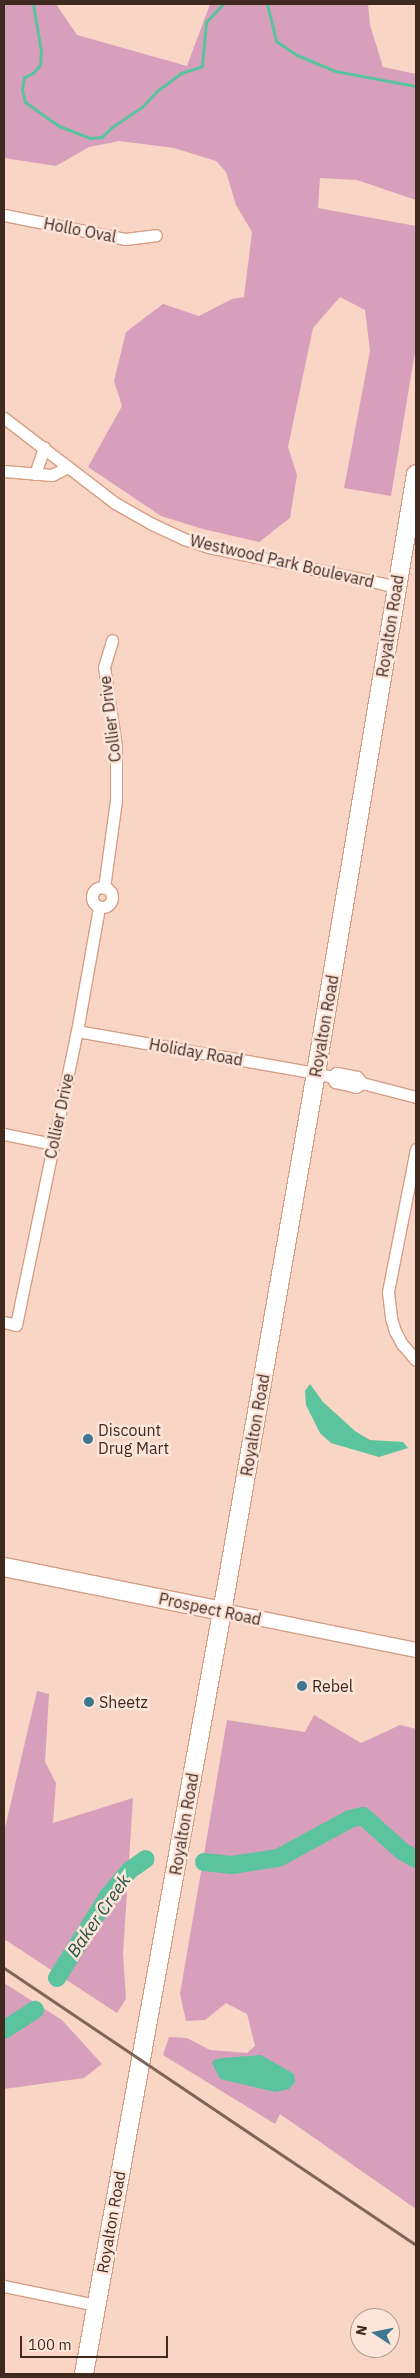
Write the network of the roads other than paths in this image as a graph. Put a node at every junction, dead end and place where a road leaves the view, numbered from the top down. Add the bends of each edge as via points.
1 (4, 215) edge
2 (156, 235) dead end
3 (4, 418) edge
4 (44, 448) junction
5 (68, 467) junction
6 (4, 471) edge
7 (35, 474) junction
8 (416, 474) edge
9 (397, 588) junction
10 (112, 640) dead end
11 (77, 1031) junction
12 (324, 1075) junction
13 (416, 1098) edge
14 (4, 1134) edge
15 (54, 1144) junction
16 (416, 1149) edge
17 (4, 1322) edge
18 (416, 1360) edge
19 (4, 1567) edge
20 (223, 1610) junction
21 (416, 1650) edge
22 (4, 2286) edge
23 (96, 2305) junction
24 (84, 2374) edge

1 - 2 street, Hollo Oval via 125,239
3 - 4 street, Westwood Park Boulevard
4 - 5 street, Westwood Park Boulevard
4 - 7 street
5 - 7 street via 52,475
5 - 9 street, Westwood Park Boulevard via 115,503 184,539
6 - 7 street
8 - 9 main road, Royalton Road
9 - 12 main road, Royalton Road
10 - 11 street, Collier Drive via 104,667 116,746 116,800 104,888 96,889 92,895 93,902 99,907
11 - 12 street, Holiday Road
11 - 15 street, Collier Drive
12 - 13 street, Holiday Road via 334,1082 356,1087 362,1083
12 - 20 main road, Royalton Road
14 - 15 street
15 - 17 street, Collier Drive via 16,1325
16 - 18 street via 388,1292 395,1332
19 - 20 main road, Prospect Road
20 - 21 street, Prospect Road
20 - 23 main road, Royalton Road
22 - 23 street
23 - 24 main road, Royalton Road

